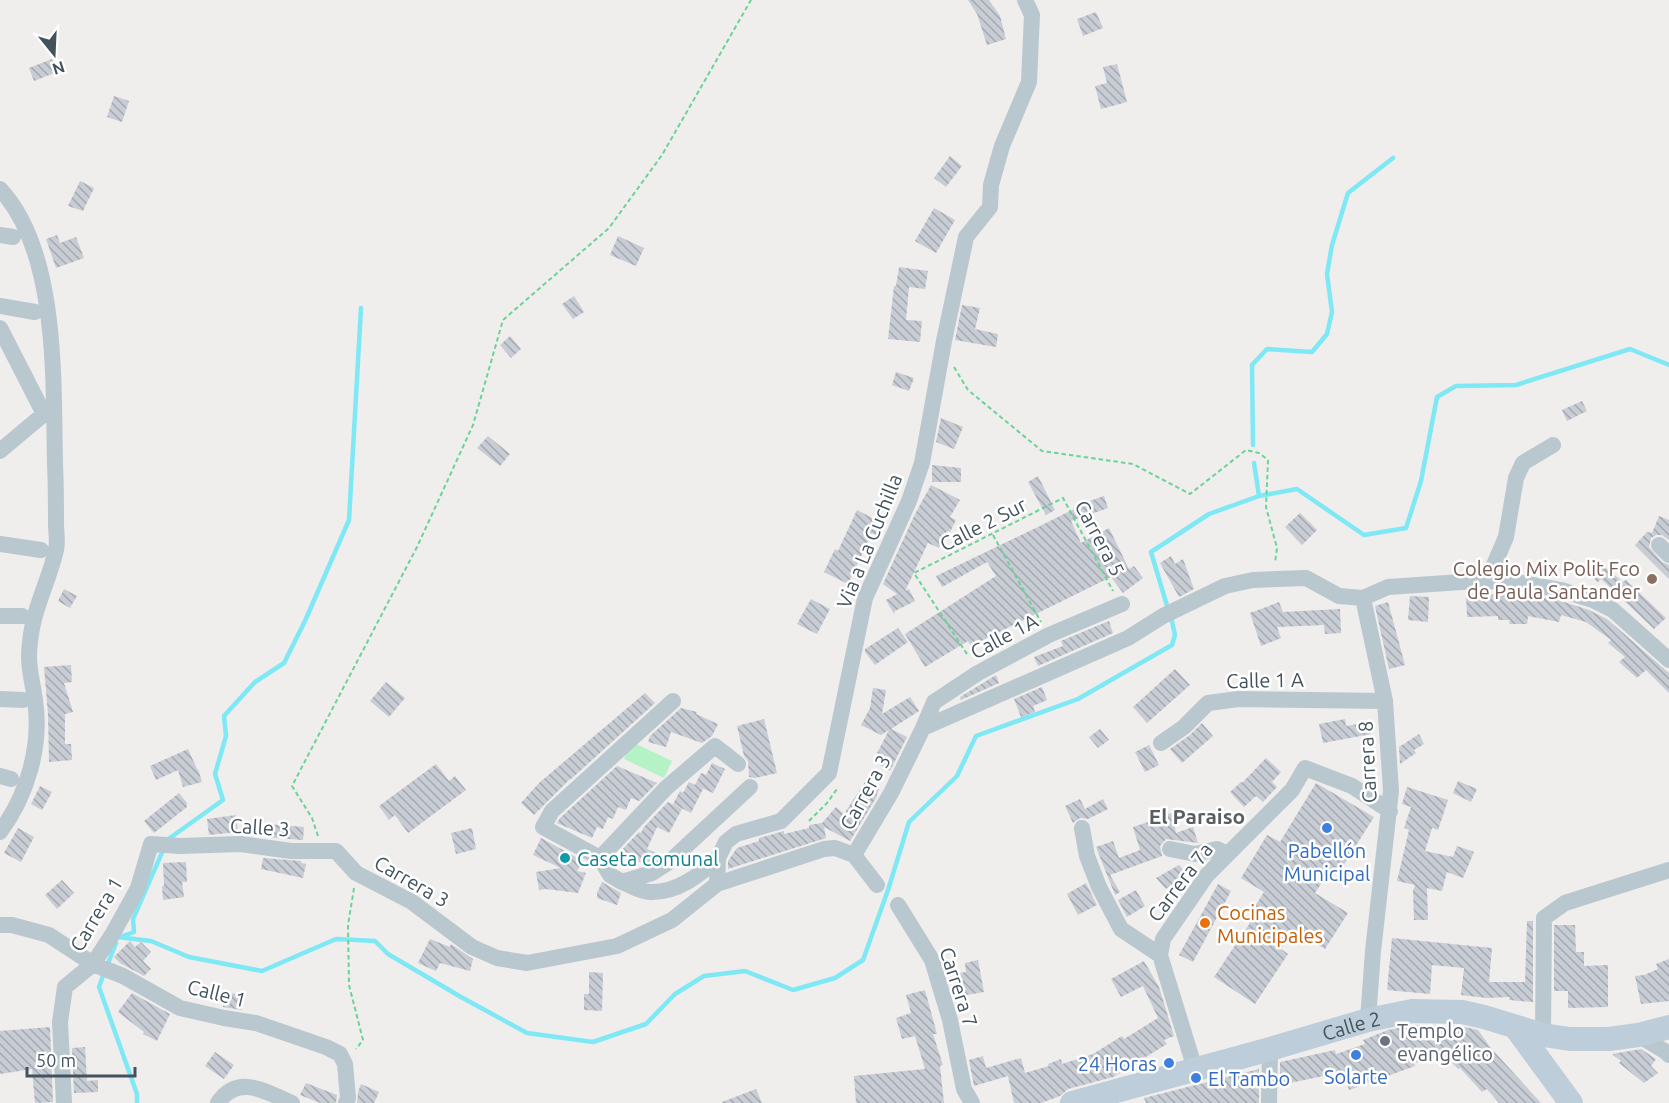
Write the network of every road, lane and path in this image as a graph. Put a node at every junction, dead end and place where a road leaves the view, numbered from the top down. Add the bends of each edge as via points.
1 (751, 0) edge
2 (1025, 0) edge
3 (0, 189) edge
4 (0, 306) edge
5 (35, 312) dead end
6 (0, 328) edge
7 (944, 341) junction
8 (1554, 445) dead end
9 (0, 451) edge
10 (1063, 498) joint
11 (993, 534) junction
12 (0, 544) edge
13 (41, 550) dead end
14 (1273, 578) junction
15 (1487, 581) junction
16 (1118, 597) joint
17 (1363, 598) junction
18 (0, 616) edge
19 (22, 616) dead end
20 (1042, 624) dead end
21 (967, 654) dead end
22 (1669, 660) edge
23 (0, 699) edge
24 (22, 700) dead end
25 (673, 701) dead end
26 (1385, 701) junction
27 (923, 728) junction
28 (1161, 743) dead end
29 (738, 764) dead end
30 (750, 787) dead end
31 (1390, 811) junction
32 (1082, 828) dead end
33 (0, 832) edge
34 (151, 844) joint
35 (1170, 849) dead end
36 (322, 851) junction
37 (1227, 854) junction
38 (854, 855) junction
39 (600, 858) junction
40 (718, 858) junction
41 (1669, 870) edge
42 (356, 873) junction
43 (622, 882) junction
44 (717, 884) junction
45 (877, 885) dead end
46 (898, 905) dead end
47 (0, 925) edge
48 (1160, 954) junction
49 (97, 965) junction
50 (1368, 1020) junction
51 (1669, 1027) edge
52 (1516, 1028) junction
53 (1543, 1035) junction
54 (1638, 1035) junction
55 (1270, 1049) junction
56 (1669, 1055) edge
57 (345, 1064) junction
58 (1195, 1070) junction
59 (968, 1096) edge
60 (1127, 1096) edge
61 (64, 1103) edge
62 (218, 1103) edge
63 (292, 1103) edge
64 (346, 1103) edge
65 (1072, 1103) edge
66 (1269, 1103) edge
67 (1571, 1103) edge

1 - 36 path via 662,155 609,228 503,320 474,425 417,547 292,786 312,818
2 - 7 street, Via a La Cuchilla via 1032,15 1029,82 1002,146 991,185 990,207 966,237
3 - 33 street via 28,234 45,296 52,356 56,549 30,635 28,661 36,702 30,773 14,813
4 - 5 street
6 - 9 street via 44,414
7 - 14 path via 946,353 968,390 1042,451 1133,464 1190,494 1246,450 1259,453 1268,460 1266,507 1277,548
7 - 40 street, Via a La Cuchilla via 922,463 865,598 829,773 781,821 736,834 726,842
8 - 15 street via 1523,464 1516,478 1506,537
10 - 11 path, Calle 2 Sur
10 - 16 path, Carrera 5
11 - 20 path
11 - 21 path, Calle 2 Sur via 914,573
12 - 13 street
14 - 17 street via 1306,578 1339,596
14 - 27 street via 1225,586 1128,638
15 - 17 street via 1388,587
15 - 22 street via 1543,586 1593,600 1613,610
16 - 27 street, Calle 1A via 978,673 934,702
17 - 26 street, Carrera 8
18 - 19 street
23 - 24 street
25 - 39 street via 552,811 543,826
26 - 28 street, Calle 1 A via 1238,699 1208,703
26 - 31 street, Carrera 8
27 - 38 street, Carrera 3
29 - 39 street via 715,746 666,788
30 - 43 street via 669,862 652,873
31 - 37 street, Carrera 7a via 1352,786 1305,768 1292,790
31 - 50 street, Carrera 8
32 - 48 street, Carrera 7a via 1087,856 1120,929
34 - 36 street, Calle 3 via 242,844
34 - 49 street, Carrera 1 via 138,888
35 - 37 street via 1195,854 1217,849
36 - 42 street, Calle 3 via 336,851
37 - 48 street, Carrera 7a via 1207,875 1163,939
38 - 44 street, Carrera 3 via 835,848 824,849
38 - 45 street
39 - 43 street via 610,875
40 - 43 street via 697,877 675,887 649,892
40 - 44 street
41 - 53 street via 1565,903 1544,918
42 - 44 street, Carrera 3 via 412,902 472,946 497,958 527,963 617,946 672,920
42 - 57 path via 348,925 349,984 363,1040
46 - 59 street, Carrera 7 via 932,960
47 - 49 street, Calle 1 via 49,935
48 - 58 street, Carrera 7a
49 - 57 street, Calle 1 via 180,1008 256,1023 326,1047 340,1054
49 - 61 street, Carrera 1 via 65,987 60,1022
50 - 52 street, Calle 2 via 1412,1011 1462,1012
50 - 55 street, Calle 2
51 - 54 street, Calle 2
52 - 53 street, Calle 2
52 - 67 street
53 - 54 street, Calle 2 via 1570,1039
54 - 56 street
55 - 58 street, Calle 2
55 - 66 street
57 - 64 street
58 - 60 street, Calle 2
60 - 65 street, Calle 2
62 - 63 street via 238,1087 254,1087

